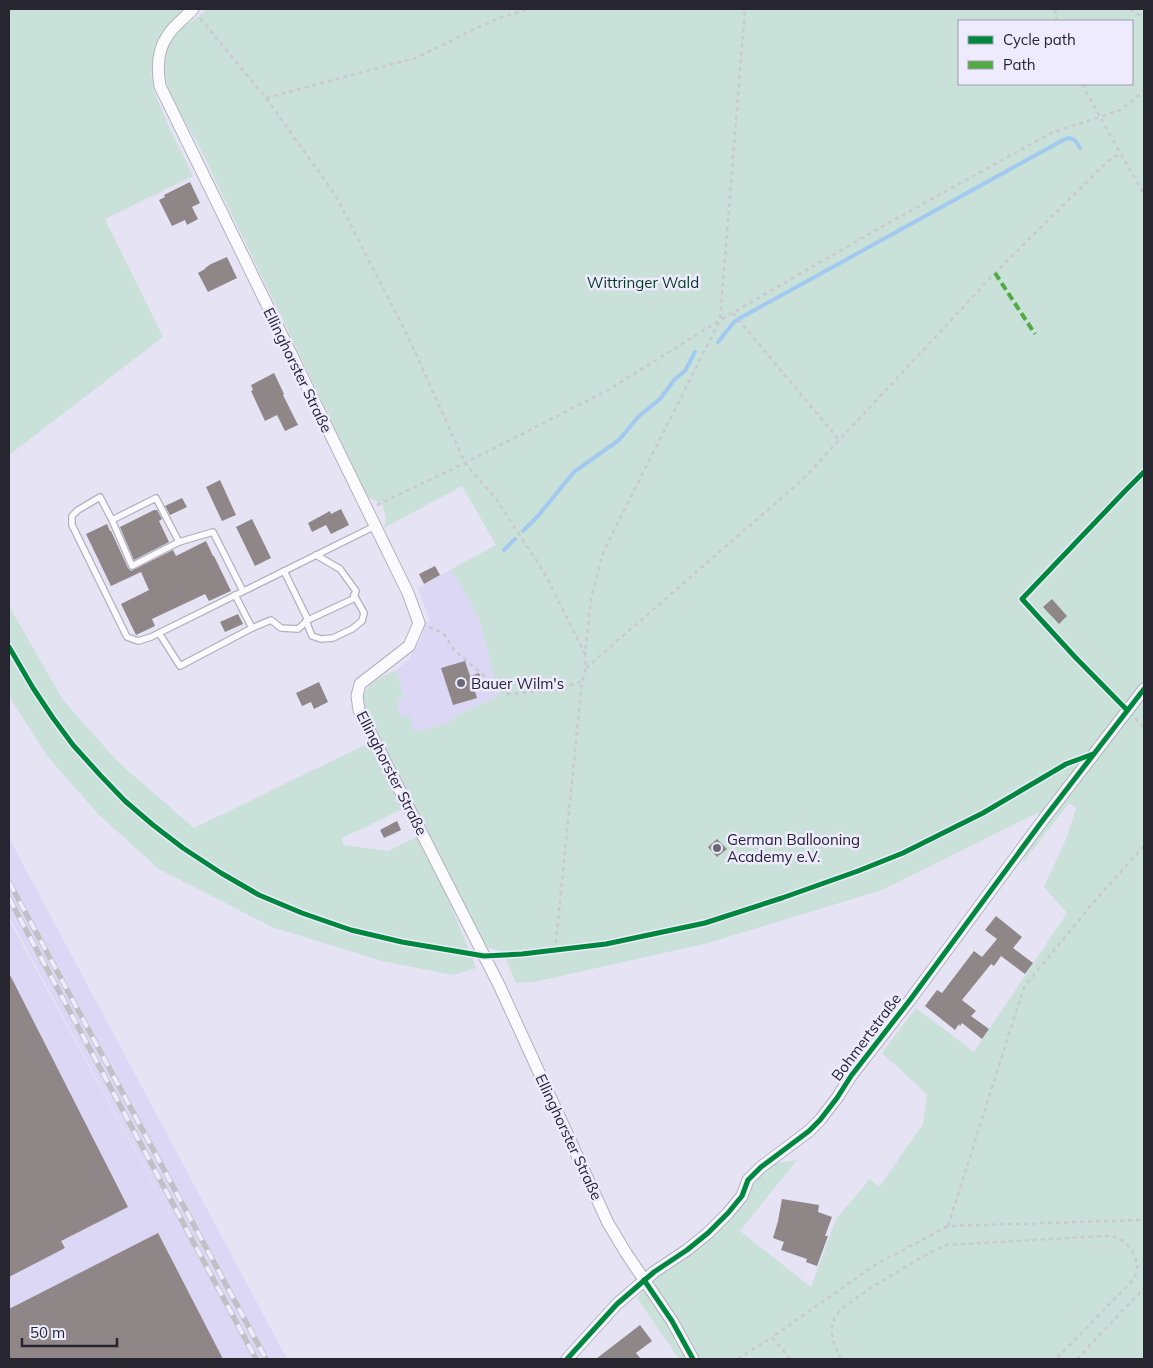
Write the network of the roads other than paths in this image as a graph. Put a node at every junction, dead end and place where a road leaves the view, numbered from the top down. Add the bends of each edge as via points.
1 (193, 9) edge
2 (112, 520) junction
3 (375, 526) junction
4 (179, 542) junction
5 (316, 555) junction
6 (284, 571) junction
7 (242, 591) junction
8 (235, 595) junction
9 (354, 595) junction
10 (307, 620) junction
11 (252, 628) junction
12 (159, 633) junction
13 (1144, 689) edge
14 (644, 1280) junction
15 (567, 1359) edge
16 (693, 1359) edge

1 - 3 street, Ellinghorster Straße via 167,36 161,49 158,62 160,86
2 - 4 lane via 156,498
2 - 4 lane via 132,566
2 - 12 lane via 100,497 72,516 72,525 127,637 138,641
3 - 5 lane
3 - 14 street, Ellinghorster Straße via 408,593 419,624 409,646 360,684 357,696 359,710 499,985 608,1223
4 - 7 lane via 213,532
5 - 6 lane
5 - 9 lane via 340,569 356,592
6 - 7 lane
6 - 10 lane
7 - 8 lane
8 - 11 lane
8 - 12 lane
9 - 10 lane via 353,599
9 - 10 lane via 364,613 362,621 352,628 333,638 321,639 312,636
10 - 11 lane via 298,629 282,628 271,620
11 - 12 lane via 180,666
13 - 14 street, Bohmertstraße via 820,1120 748,1180 742,1196 708,1233
14 - 15 street, Bohmertstraße via 617,1304
14 - 16 street, Ellinghorster Straße

